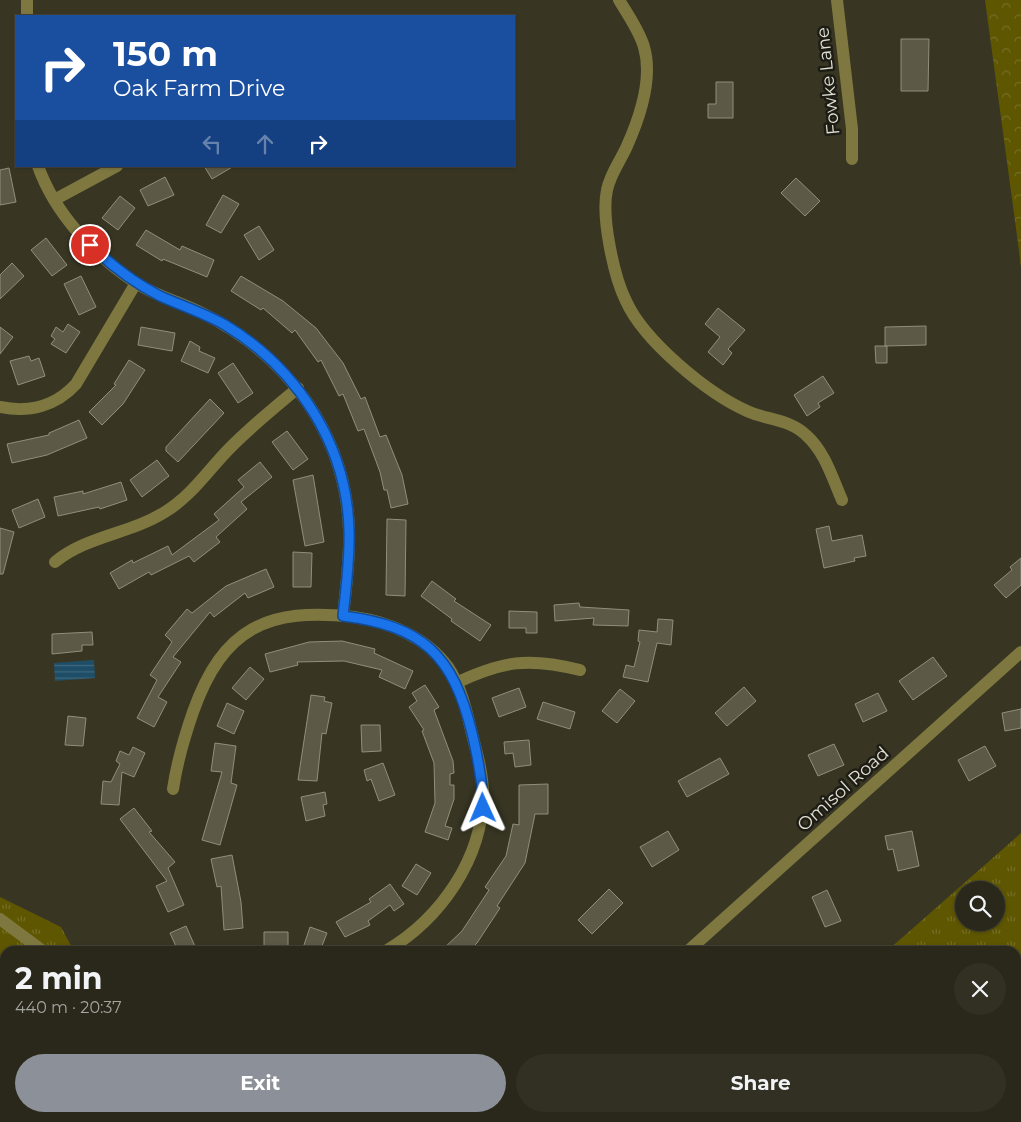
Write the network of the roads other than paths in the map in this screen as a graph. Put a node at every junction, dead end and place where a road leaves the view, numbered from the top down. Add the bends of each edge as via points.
1 (27, 0) edge
2 (619, 0) edge
3 (837, 0) edge
4 (27, 15) edge
5 (852, 159) dead end
6 (38, 167) edge
7 (115, 167) edge
8 (54, 200) junction
9 (136, 283) junction
10 (298, 388) junction
11 (0, 407) edge
12 (842, 500) dead end
13 (55, 562) dead end
14 (343, 616) junction
15 (1020, 655) edge
16 (580, 670) dead end
17 (456, 683) junction
18 (174, 789) dead end
19 (0, 919) edge
20 (36, 946) edge
21 (394, 946) edge
22 (694, 946) edge

1 - 4 street
2 - 12 street via 639,33 647,62 636,123 607,190 611,252 626,302 659,348 713,390 745,410 779,419 804,433 823,455
3 - 5 street, Fowke Lane via 852,129
6 - 8 street
7 - 8 street
8 - 9 street via 90,245
9 - 10 street via 225,325 269,356
9 - 11 street via 69,392 58,400 33,408
10 - 13 street via 249,429 198,485 176,504 145,523 76,547
10 - 14 street via 328,439 347,504 349,560
14 - 17 street via 388,624 406,632 434,652 448,667
14 - 18 street via 307,614 278,620 251,631 225,651 203,684 182,747
15 - 22 street, Omisol Road
16 - 17 street via 518,662 481,671
17 - 21 street via 481,771 483,808 480,826 461,873 436,912
19 - 20 street

